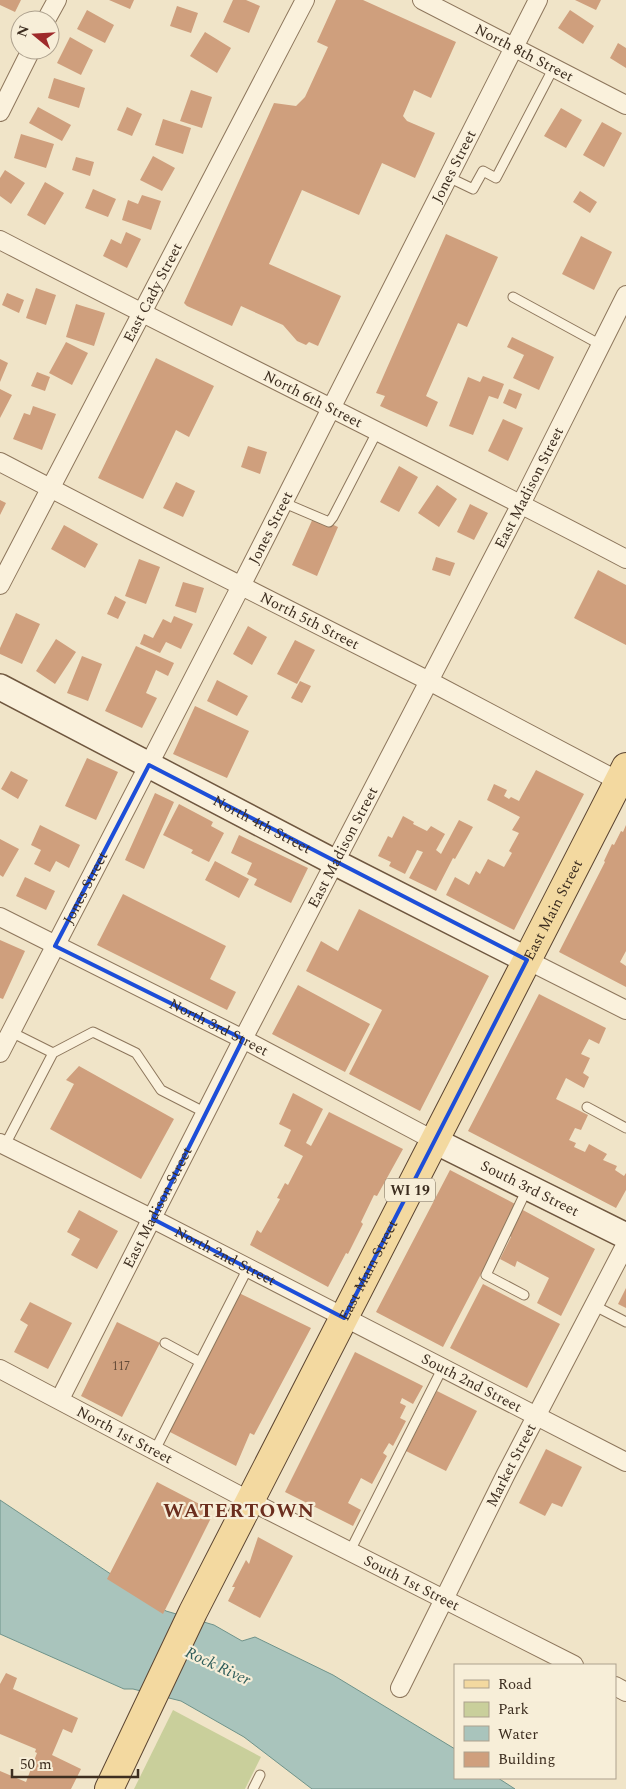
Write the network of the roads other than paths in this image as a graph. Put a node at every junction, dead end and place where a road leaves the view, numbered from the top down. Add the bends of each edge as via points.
1 (304, 0) edge
2 (422, 0) edge
3 (538, 0) edge
4 (514, 46) junction
5 (26, 60) edge
6 (554, 67) junction
7 (626, 105) edge
8 (0, 112) edge
9 (448, 177) junction
10 (0, 240) edge
11 (626, 295) edge
12 (513, 297) dead end
13 (142, 313) junction
14 (619, 326) edge
15 (601, 345) junction
16 (331, 408) junction
17 (378, 430) junction
18 (0, 462) edge
19 (50, 488) junction
20 (282, 502) junction
21 (521, 504) junction
22 (626, 560) edge
23 (0, 585) edge
24 (241, 586) junction
25 (429, 681) junction
26 (0, 687) edge
27 (149, 765) junction
28 (624, 778) edge
29 (336, 863) junction
30 (0, 917) edge
31 (55, 946) junction
32 (527, 960) junction
33 (626, 1010) edge
34 (11, 1032) junction
35 (243, 1039) junction
36 (0, 1053) edge
37 (53, 1053) junction
38 (587, 1107) dead end
39 (206, 1113) junction
40 (626, 1128) edge
41 (435, 1140) junction
42 (3, 1144) edge
43 (528, 1186) junction
44 (153, 1219) junction
45 (626, 1236) edge
46 (626, 1244) edge
47 (248, 1268) junction
48 (524, 1295) dead end
49 (593, 1305) junction
50 (344, 1318) junction
51 (626, 1322) edge
52 (165, 1343) dead end
53 (200, 1362) junction
54 (0, 1369) edge
55 (442, 1369) junction
56 (60, 1399) junction
57 (536, 1416) junction
58 (155, 1450) junction
59 (626, 1462) edge
60 (250, 1501) junction
61 (350, 1551) junction
62 (444, 1599) junction
63 (565, 1663) edge
64 (400, 1688) dead end
65 (260, 1775) dead end
66 (109, 1789) edge
67 (253, 1789) edge

1 - 13 street, East Cady Street
2 - 4 street, North 8th Street
3 - 4 street, Jones Street
4 - 6 street, North 8th Street
4 - 9 street, Jones Street
5 - 8 street
6 - 7 street, North 8th Street
6 - 9 lane via 496,178 483,171 473,189
9 - 16 street, Jones Street
10 - 13 street, North 6th Street
11 - 14 street, East Madison Street
12 - 15 lane
13 - 16 street, North 6th Street
13 - 19 street, East Cady Street
14 - 15 street, East Madison Street
15 - 21 street, East Madison Street
16 - 17 street, North 6th Street
16 - 20 street, Jones Street
17 - 20 lane via 329,522
17 - 21 street, North 6th Street
18 - 19 street, North 5th Street
19 - 23 street, East Cady Street
19 - 24 street, North 5th Street
20 - 24 street, Jones Street
21 - 22 street, North 6th Street
21 - 25 street, East Madison Street
24 - 25 street, North 5th Street
24 - 27 street, Jones Street
25 - 28 street, North 5th Street
25 - 29 street, East Madison Street
26 - 27 street, North 4th Street
27 - 29 street, North 4th Street
27 - 31 street, Jones Street
28 - 32 main road, East Main Street / WI 19
29 - 32 street, North 4th Street
29 - 35 street, East Madison Street
30 - 31 street, North 3rd Street
31 - 34 street, Jones Street
31 - 35 street, North 3rd Street
32 - 33 street
32 - 41 main road, East Main Street / WI 19
34 - 36 street, Jones Street
34 - 37 lane
35 - 39 street, East Madison Street
35 - 41 street, North 3rd Street
37 - 39 lane via 93,1032 136,1054 161,1090
37 - 42 lane
38 - 40 lane
39 - 44 street, East Madison Street
41 - 43 street, South 3rd Street
41 - 50 main road, East Main Street / WI 19
42 - 44 street, North 2nd Street
43 - 45 street, South 3rd Street
43 - 48 lane via 486,1275
44 - 47 street, North 2nd Street
44 - 56 street, East Madison Street
46 - 49 street, Market Street
47 - 50 street, North 2nd Street
47 - 53 lane
49 - 51 lane
49 - 57 street, Market Street
50 - 55 street, South 2nd Street
50 - 60 main road, East Main Street / WI 19
52 - 53 lane
53 - 58 lane
54 - 56 street, North 1st Street
55 - 57 street, South 2nd Street
55 - 61 lane
56 - 58 street, North 1st Street
57 - 59 street, South 2nd Street
57 - 62 street, Market Street
58 - 60 street, North 1st Street
60 - 61 street, South 1st Street
60 - 66 main road, East Main Street / WI 19
61 - 62 street, South 1st Street
62 - 63 street, South 1st Street
62 - 64 street, Market Street
65 - 67 lane

